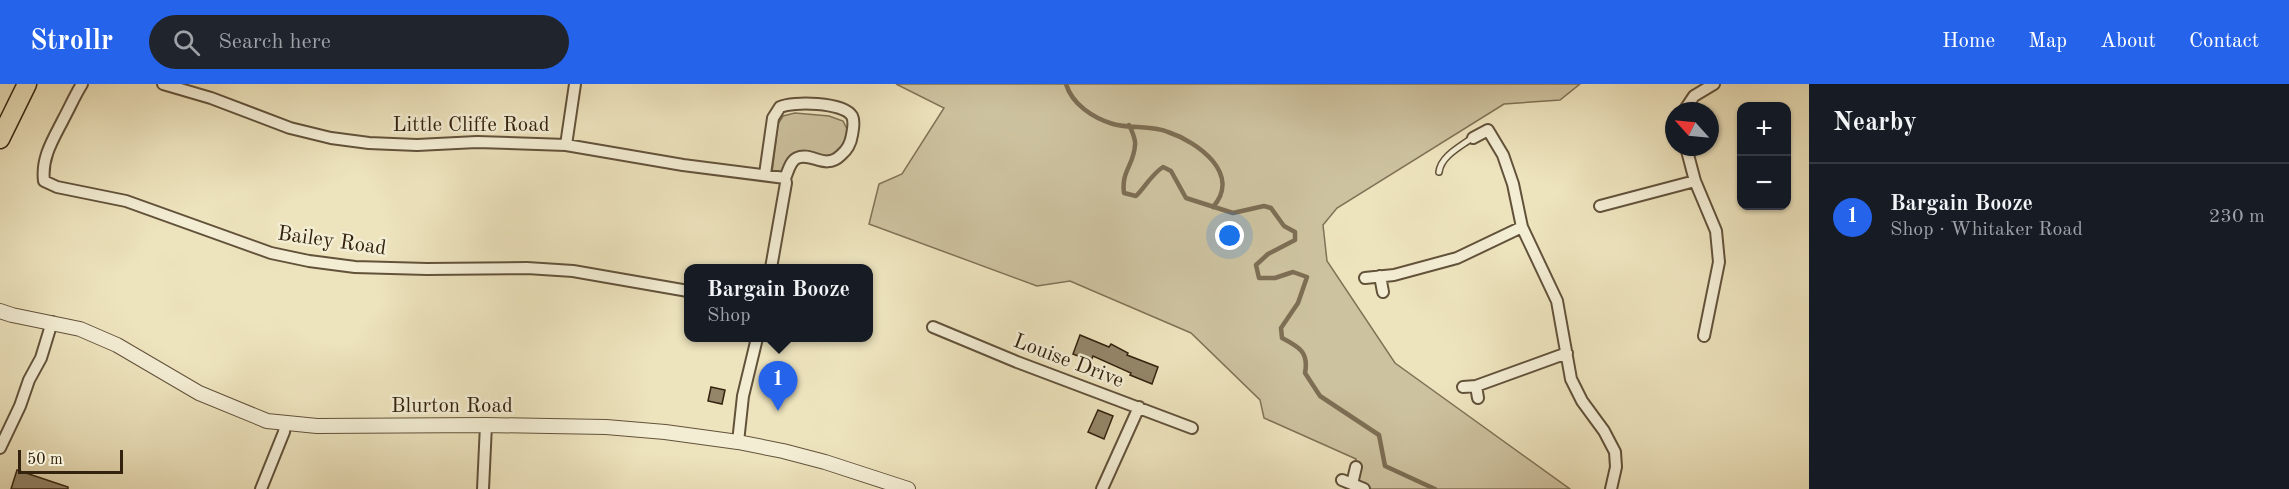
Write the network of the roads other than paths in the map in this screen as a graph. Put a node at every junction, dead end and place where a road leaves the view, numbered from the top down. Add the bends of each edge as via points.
1 (27, 84) edge
2 (82, 84) edge
3 (163, 84) edge
4 (575, 84) edge
5 (1714, 84) edge
6 (1690, 102) edge
7 (1473, 138) joint
8 (0, 139) edge
9 (566, 145) junction
10 (1688, 156) edge
11 (1438, 172) dead end
12 (765, 174) junction
13 (785, 178) junction
14 (1695, 181) junction
15 (1600, 206) dead end
16 (1522, 227) junction
17 (772, 264) edge
18 (1380, 276) junction
19 (1365, 278) dead end
20 (684, 290) edge
21 (1383, 292) dead end
22 (4, 315) edge
23 (52, 322) junction
24 (933, 327) dead end
25 (1704, 336) dead end
26 (756, 342) edge
27 (1567, 352) junction
28 (1476, 386) junction
29 (1463, 387) dead end
30 (1478, 398) dead end
31 (1139, 407) junction
32 (285, 423) junction
33 (486, 425) junction
34 (1192, 428) dead end
35 (738, 442) junction
36 (0, 448) edge
37 (1356, 467) dead end
38 (261, 489) edge
39 (483, 489) edge
40 (909, 489) edge
41 (1102, 489) edge
42 (1364, 489) edge
43 (1611, 489) edge

1 - 8 main road
2 - 20 street, Bailey Road via 46,156 44,181 57,187 145,207 272,253 355,267 573,271
3 - 9 street, Little Cliffe Road via 290,128 331,138 417,145
4 - 9 street
5 - 6 street
7 - 11 lane via 1445,159
7 - 16 street via 1488,130 1503,155
9 - 12 street, Little Cliffe Road
10 - 14 street
12 - 13 street, Little Cliffe Road
12 - 13 street via 773,118 780,107 796,103 830,106 852,116 851,139 841,155 827,162 796,158
13 - 17 street
14 - 15 street
14 - 25 street via 1716,231 1719,261
16 - 18 street via 1457,258
16 - 27 street via 1557,301
18 - 19 street
18 - 21 street
22 - 23 street, Blurton Road
23 - 32 street, Blurton Road via 117,345 199,393 248,415
23 - 36 street via 41,358
24 - 31 street, Louise Drive
26 - 35 street via 743,396
27 - 28 street
27 - 43 street via 1571,379 1615,452
28 - 29 street
28 - 30 street
31 - 34 street, Louise Drive
31 - 41 street
32 - 33 street, Blurton Road
32 - 38 street
33 - 35 street, Blurton Road via 606,427
33 - 39 street
35 - 40 street, Blurton Road via 825,462
37 - 42 street via 1347,482

